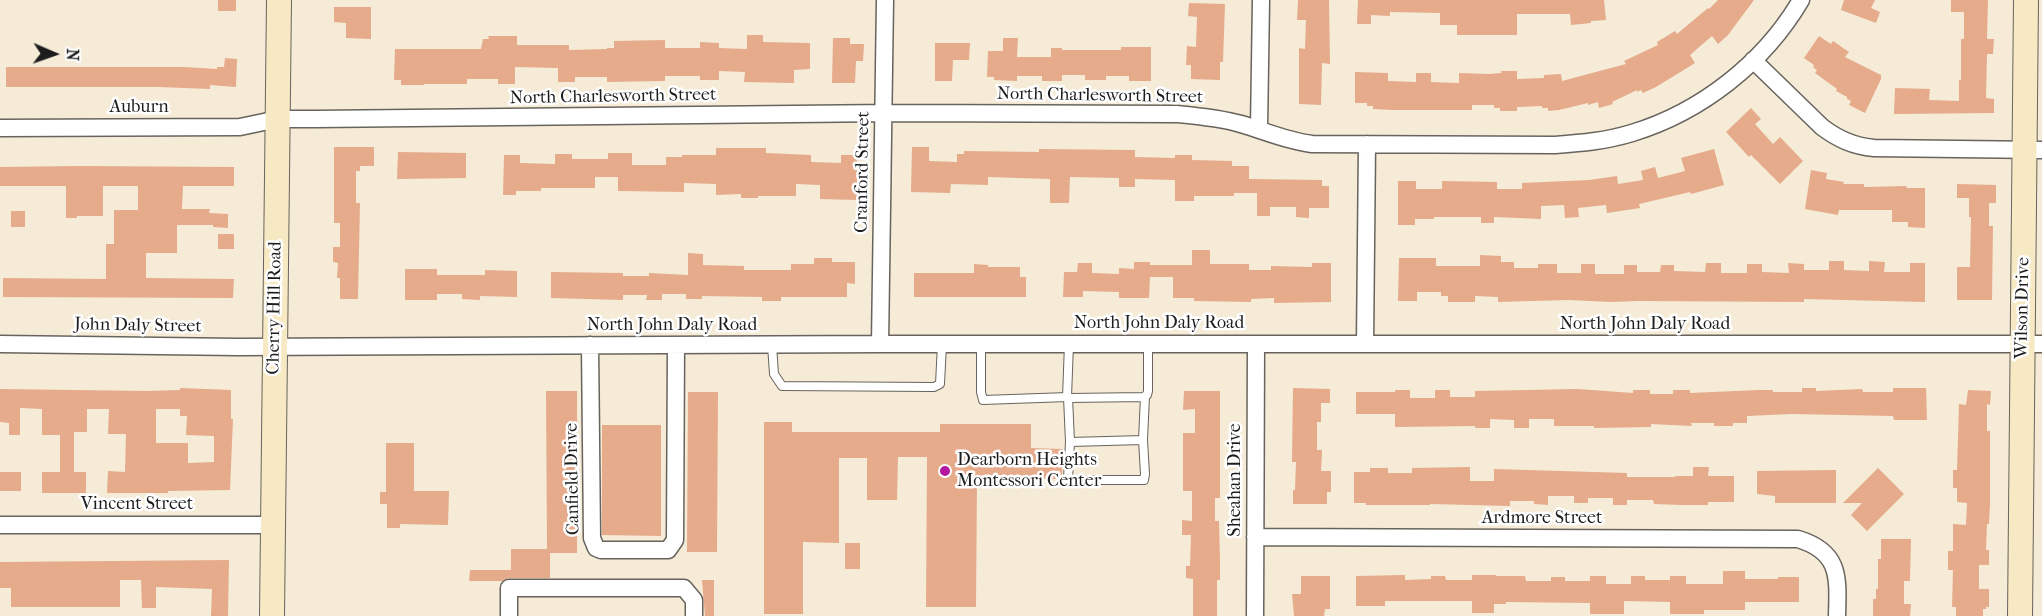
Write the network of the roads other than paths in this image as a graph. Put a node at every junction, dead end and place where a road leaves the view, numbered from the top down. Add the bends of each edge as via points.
1 (279, 0) edge
2 (885, 0) edge
3 (1261, 0) edge
4 (1801, 0) edge
5 (2026, 0) edge
6 (1753, 60) junction
7 (883, 113) junction
8 (278, 119) junction
9 (0, 128) edge
10 (1258, 129) junction
11 (1367, 144) junction
12 (2033, 149) edge
13 (0, 344) edge
14 (880, 344) junction
15 (942, 344) junction
16 (981, 344) junction
17 (1069, 344) junction
18 (1148, 344) junction
19 (1256, 344) junction
20 (1365, 344) junction
21 (2032, 344) edge
22 (590, 345) junction
23 (676, 345) junction
24 (772, 345) junction
25 (275, 346) junction
26 (1145, 396) junction
27 (1068, 397) junction
28 (1143, 440) junction
29 (1070, 442) junction
30 (0, 525) edge
31 (273, 525) junction
32 (1255, 537) junction
33 (272, 616) edge
34 (509, 616) edge
35 (694, 616) edge
36 (1255, 616) edge
37 (1837, 616) edge
38 (2020, 616) edge

1 - 8 main road, Cherry Hill Road
2 - 7 street, Cranford Street
3 - 10 street
4 - 6 street, North Charlesworth Street
5 - 12 main road, Wilson Drive
6 - 11 street, North Charlesworth Street via 1690,108 1652,126 1611,138 1555,145
6 - 12 street via 1822,127 1851,144 1874,148
7 - 8 street, North Charlesworth Street
7 - 10 street, North Charlesworth Street via 1177,114
7 - 14 street, Cranford Street
8 - 9 street, Auburn via 240,127
8 - 25 main road, Cherry Hill Road
10 - 11 street, North Charlesworth Street via 1294,142
11 - 20 street
12 - 21 main road, Wilson Drive
13 - 25 street, John Daly Street
14 - 15 street, North John Daly Road
14 - 24 street, North John Daly Road
15 - 16 street, North John Daly Road
15 - 24 lane via 940,384 934,387 782,386 774,374
16 - 17 street, North John Daly Road
16 - 27 lane via 983,400
17 - 18 street, North John Daly Road
17 - 27 lane
18 - 19 street, North John Daly Road
18 - 26 lane
19 - 20 street, North John Daly Road
19 - 32 street, Sheahan Drive
20 - 21 street, North John Daly Road
21 - 38 main road, Wilson Drive
22 - 23 street, North John Daly Road
22 - 23 street, Canfield Drive via 592,538 601,550 668,550 675,540
22 - 25 street, North John Daly Road
23 - 24 street, North John Daly Road
25 - 31 main road, Cherry Hill Road
26 - 27 lane
26 - 28 lane
27 - 29 lane
28 - 29 lane
28 - 29 lane via 1144,480 1068,479
30 - 31 street, Vincent Street
31 - 33 main road, Cherry Hill Road
32 - 36 street, Sheahan Drive
32 - 37 street, Ardmore Street via 1798,539 1825,553 1835,569
34 - 35 street via 509,588 684,588 694,600

